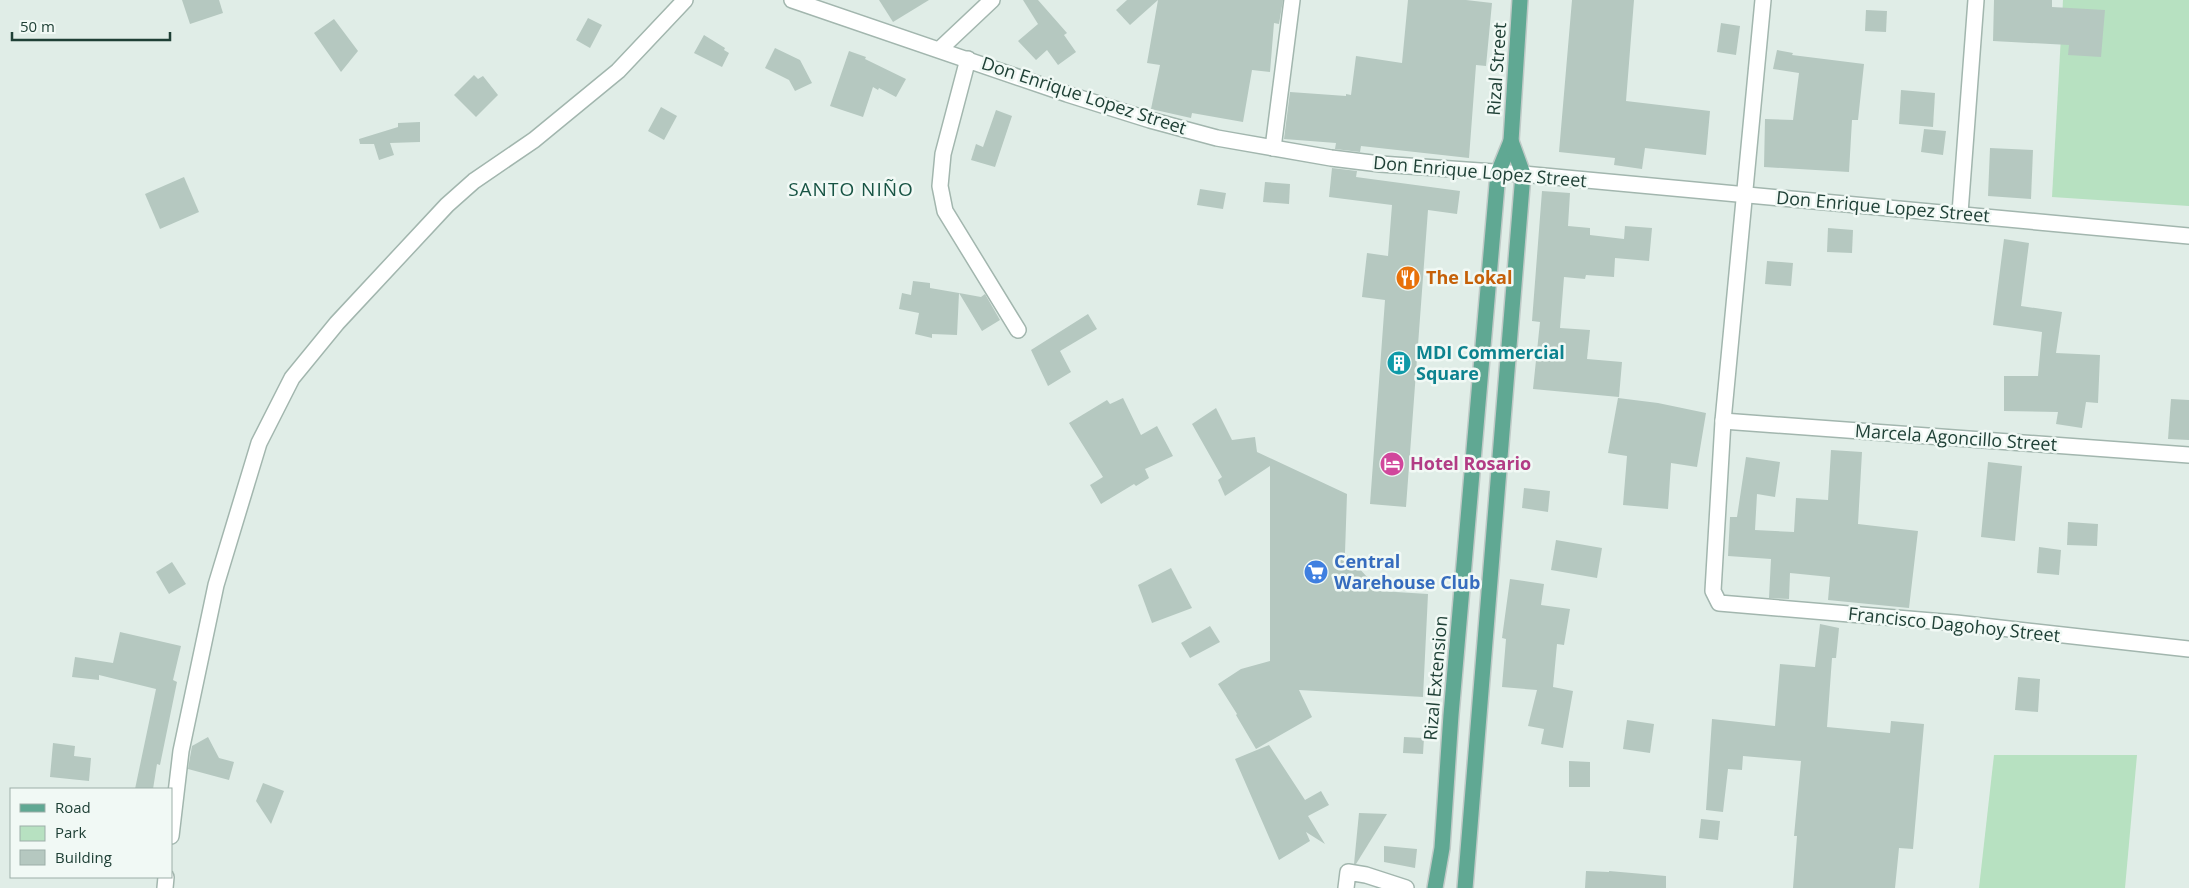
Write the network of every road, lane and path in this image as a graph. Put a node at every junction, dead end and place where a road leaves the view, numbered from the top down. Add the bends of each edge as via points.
1 (685, 0) edge
2 (792, 0) edge
3 (992, 0) edge
4 (1292, 0) edge
5 (1520, 0) edge
6 (1763, 0) edge
7 (1976, 0) edge
8 (940, 49) junction
9 (968, 59) junction
10 (1511, 141) junction
11 (1274, 148) junction
12 (1498, 173) junction
13 (1523, 174) junction
14 (1746, 195) junction
15 (1960, 213) junction
16 (2189, 236) edge
17 (1018, 330) dead end
18 (1722, 422) junction
19 (2189, 455) edge
20 (2189, 649) edge
21 (172, 828) edge
22 (1346, 888) edge
23 (1406, 888) edge
24 (1435, 888) edge
25 (1465, 888) edge

1 - 21 street via 618,71 447,205 337,323 292,378 259,442 216,585 181,751
2 - 8 street, Don Enrique Lopez Street
3 - 8 street
4 - 11 street
5 - 10 main road, Rizal Street
6 - 14 street
7 - 15 street
8 - 9 street, Don Enrique Lopez Street
9 - 11 street, Don Enrique Lopez Street via 1150,120 1217,138
9 - 17 street via 943,154 940,186 945,210
10 - 12 main road, Rizal Street
10 - 13 main road, Rizal Street
11 - 12 street, Don Enrique Lopez Street via 1380,164
12 - 13 street, Don Enrique Lopez Street
12 - 24 main road, Rizal Extension via 1442,848
13 - 14 street, Don Enrique Lopez Street
13 - 25 main road
14 - 15 street, Don Enrique Lopez Street
14 - 18 street
15 - 16 street, Don Enrique Lopez Street
18 - 19 street, Marcela Agoncillo Street
18 - 20 street, Francisco Dagohoy Street via 1713,591 1719,603
22 - 23 street via 1348,872

